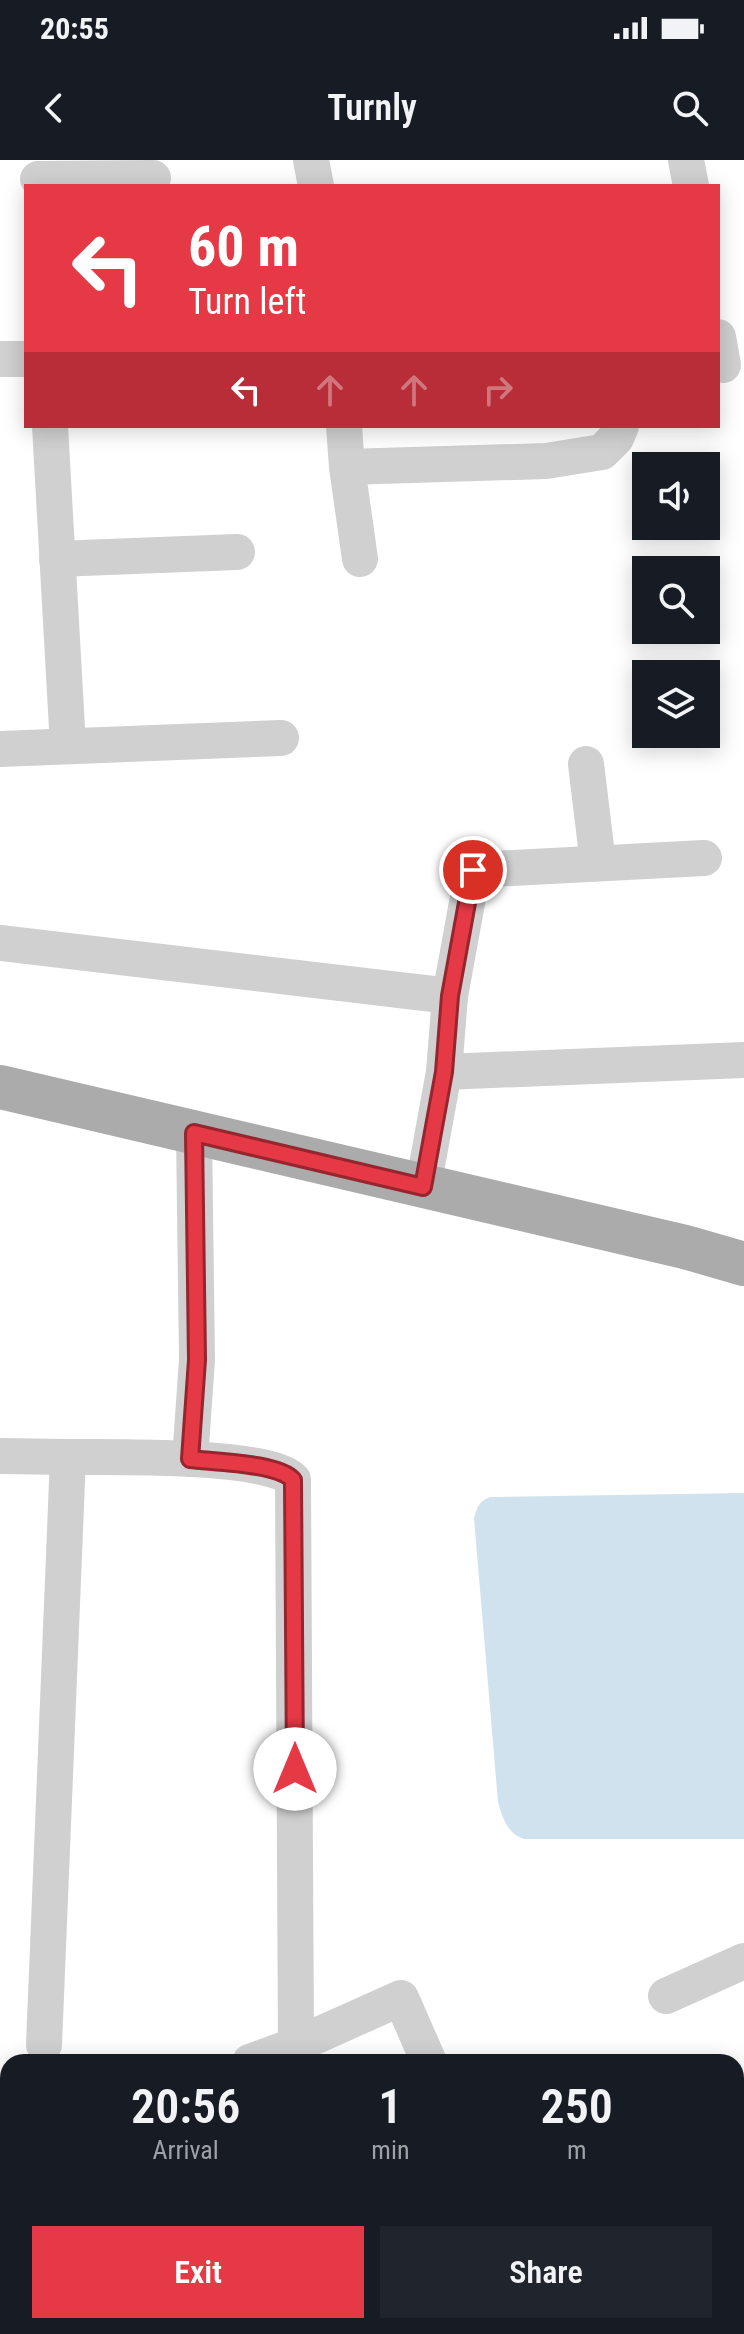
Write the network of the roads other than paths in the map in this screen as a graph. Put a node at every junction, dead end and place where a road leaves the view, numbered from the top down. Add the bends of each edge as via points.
1 (311, 160) edge
2 (686, 160) edge
3 (38, 175) edge
4 (153, 178) dead end
5 (316, 184) edge
6 (691, 184) edge
7 (0, 359) edge
8 (24, 359) edge
9 (50, 428) edge
10 (344, 428) edge
11 (620, 428) edge
12 (347, 467) junction
13 (237, 552) dead end
14 (57, 559) junction
15 (360, 559) dead end
16 (281, 738) dead end
17 (68, 746) junction
18 (0, 749) edge
19 (586, 764) dead end
20 (704, 858) dead end
21 (598, 863) junction
22 (0, 943) edge
23 (450, 996) junction
24 (744, 1060) edge
25 (444, 1072) junction
26 (0, 1087) edge
27 (194, 1133) junction
28 (423, 1187) junction
29 (744, 1264) edge
30 (0, 1456) edge
31 (68, 1457) junction
32 (190, 1459) junction
33 (744, 1961) edge
34 (666, 1996) dead end
35 (44, 2045) dead end
36 (296, 2045) junction
37 (272, 2054) edge
38 (426, 2054) edge

1 - 5 street
2 - 6 street
3 - 4 street
7 - 8 street
9 - 14 street
10 - 12 street
11 - 12 street via 602,452 560,459
12 - 15 street
13 - 14 street
14 - 17 street
16 - 17 street
17 - 18 street
19 - 21 street
20 - 21 street
21 - 23 street via 473,870
22 - 23 street
23 - 25 street
24 - 25 street
25 - 28 street
26 - 27 main road
27 - 28 main road
27 - 32 street via 197,1360
28 - 29 main road
30 - 31 street
31 - 32 street
31 - 35 street
32 - 36 street via 259,1467 287,1473 293,1480
33 - 34 street
36 - 37 street
36 - 38 street via 401,1998

